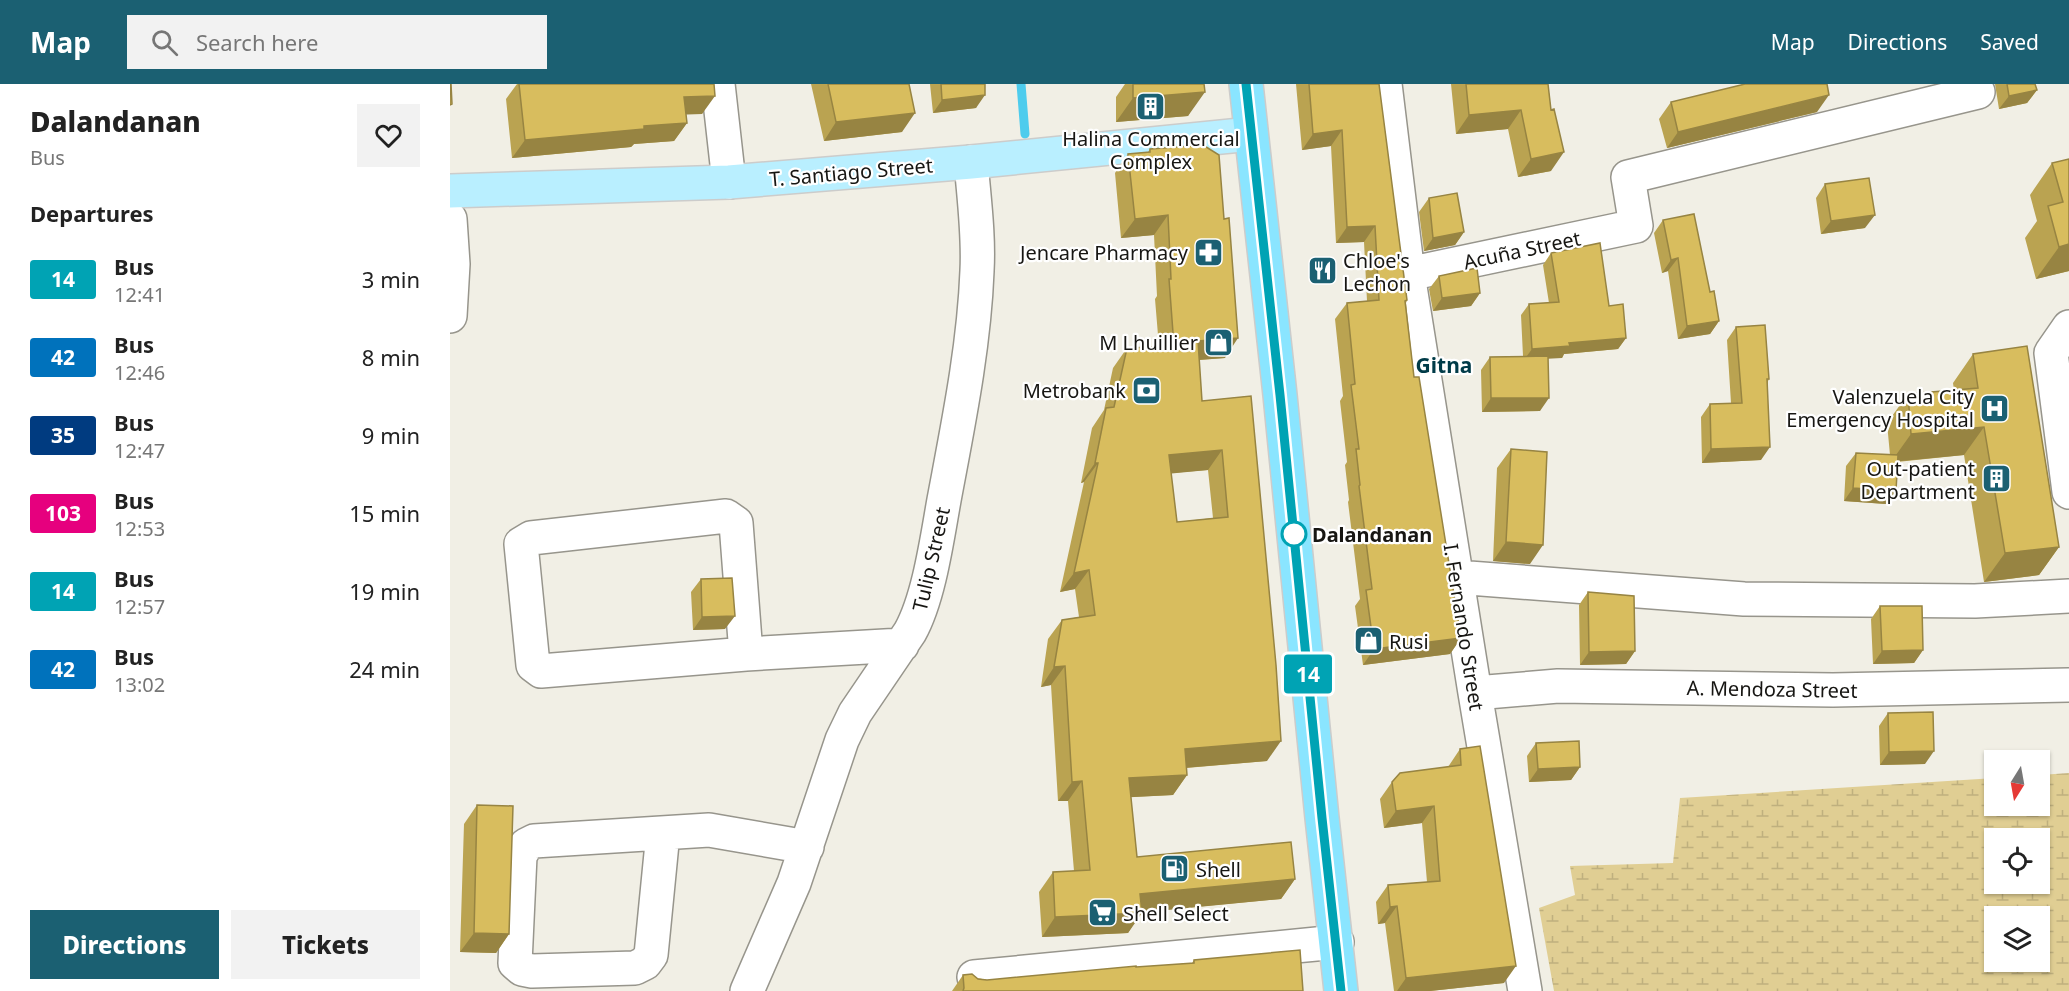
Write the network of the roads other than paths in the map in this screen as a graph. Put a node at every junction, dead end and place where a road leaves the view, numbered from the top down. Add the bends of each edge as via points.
1 (718, 84) edge
2 (1246, 84) edge
3 (1384, 84) edge
4 (1978, 92) dead end
5 (1251, 134) junction
6 (971, 162) junction
7 (729, 182) junction
8 (450, 191) edge
9 (450, 198) edge
10 (450, 219) edge
11 (1408, 274) junction
12 (450, 316) edge
13 (2069, 327) edge
14 (2069, 492) edge
15 (1456, 577) junction
16 (2069, 596) edge
17 (902, 645) junction
18 (746, 654) junction
19 (2069, 685) edge
20 (1475, 693) junction
21 (663, 833) junction
22 (807, 847) junction
23 (1337, 942) junction
24 (974, 976) edge
25 (747, 991) edge
26 (1341, 991) edge
27 (1525, 991) edge

1 - 7 street
2 - 5 highway
3 - 11 street, I. Fernando Street
4 - 11 street, Acuña Street via 1628,177 1636,226
5 - 6 main road, T. Santiago Street
5 - 23 highway
6 - 7 main road, T. Santiago Street
6 - 17 street, Tulip Street via 977,227 975,312 937,538 917,620
7 - 8 main road, T. Santiago Street
8 - 9 street
10 - 12 street
11 - 15 street, I. Fernando Street
13 - 14 street via 2051,353
15 - 16 street via 1744,599 1975,601
15 - 20 street, I. Fernando Street
17 - 18 street
17 - 22 street, Tulip Street via 855,713 829,774
18 - 18 street via 541,671 532,665 521,544 531,538 726,516 736,523
19 - 20 street, A. Mendoza Street via 1833,690 1558,686
20 - 27 street, I. Fernando Street
21 - 21 street via 534,841 526,845 520,856 515,963 532,971 635,968 645,963 651,955
21 - 22 street via 710,830
22 - 25 street, Tulip Street
23 - 24 street
23 - 26 highway

